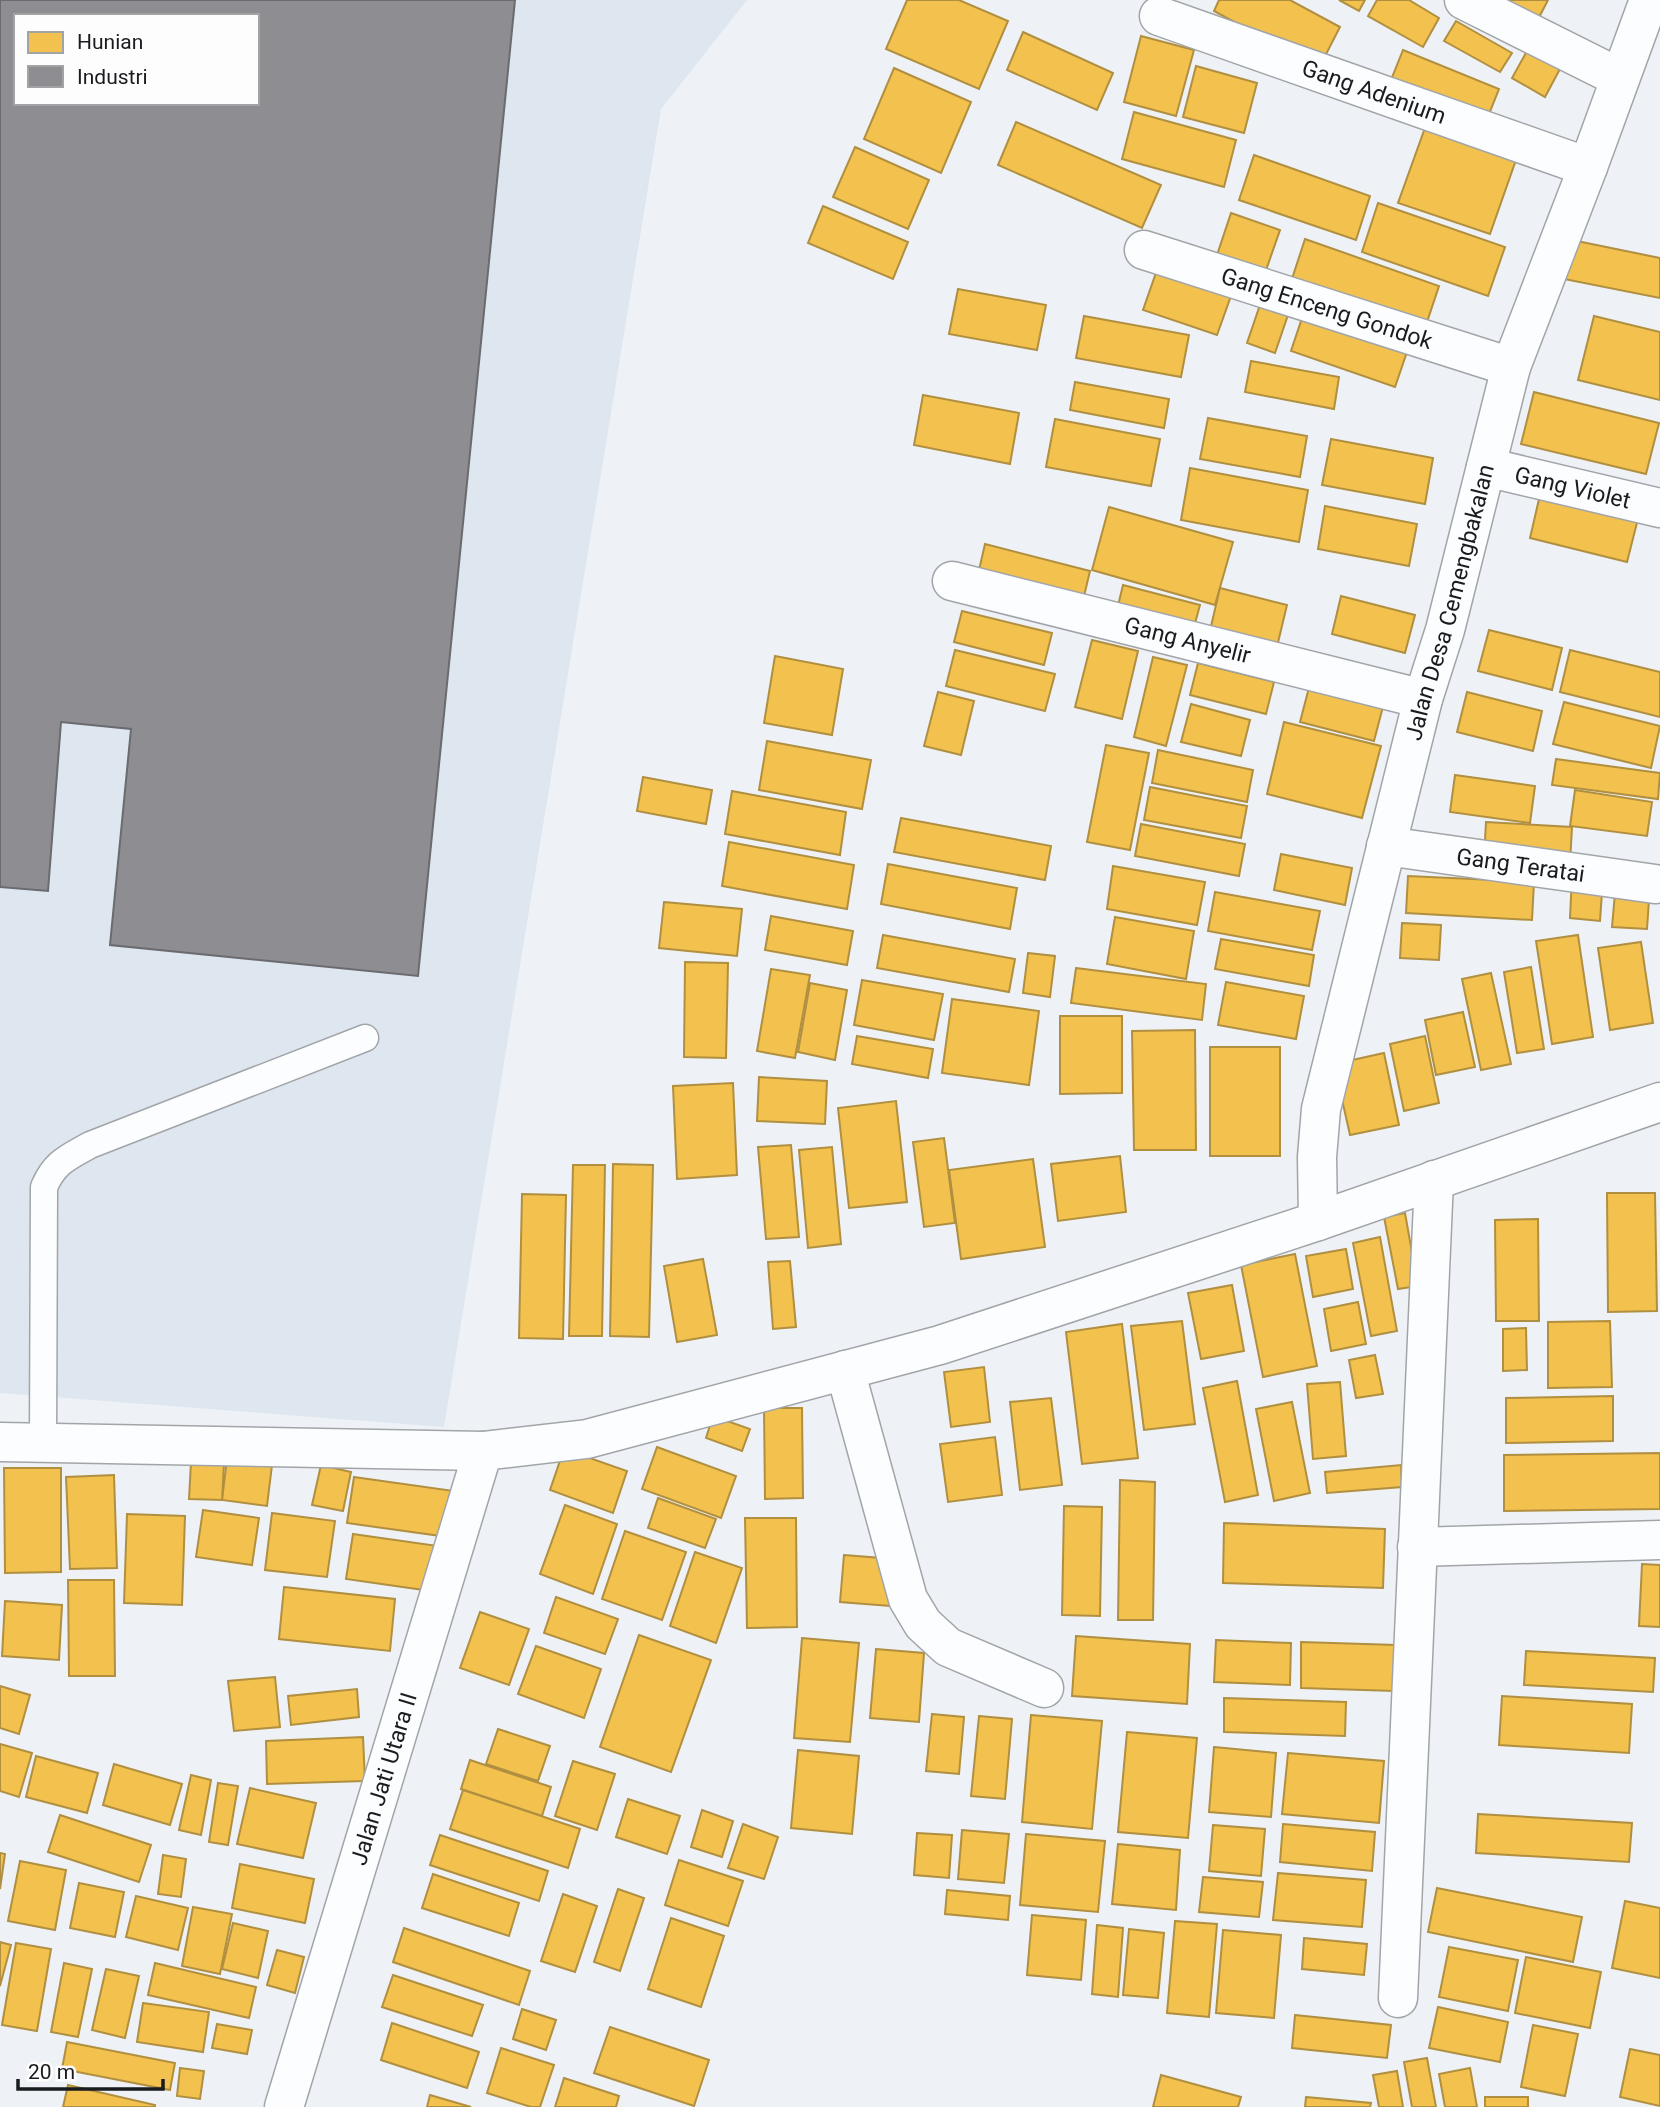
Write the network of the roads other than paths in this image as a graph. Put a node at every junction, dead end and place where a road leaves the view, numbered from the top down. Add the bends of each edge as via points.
1 (1464, 0) edge
2 (1649, 0) edge
3 (1159, 16) dead end
4 (1620, 78) junction
5 (1588, 167) junction
6 (1144, 250) dead end
7 (1511, 367) junction
8 (1486, 467) junction
9 (1660, 508) edge
10 (952, 582) dead end
11 (1423, 699) junction
12 (1386, 846) junction
13 (1655, 884) dead end
14 (365, 1038) dead end
15 (1660, 1102) edge
16 (1434, 1180) junction
17 (1318, 1221) junction
18 (845, 1370) junction
19 (0, 1442) edge
20 (43, 1443) junction
21 (483, 1451) junction
22 (1660, 1540) edge
23 (1417, 1547) junction
24 (1044, 1688) dead end
25 (1398, 1998) dead end
26 (284, 2107) edge

1 - 4 street
2 - 4 street, Jalan Desa Cemengbakalan
3 - 5 street, Gang Adenium
4 - 5 street, Jalan Desa Cemengbakalan
5 - 7 street, Jalan Desa Cemengbakalan
6 - 7 street, Gang Enceng Gondok
7 - 8 street, Jalan Desa Cemengbakalan
8 - 9 street, Gang Violet
8 - 11 street, Jalan Desa Cemengbakalan
10 - 11 street, Gang Anyelir
11 - 12 street, Jalan Desa Cemengbakalan
12 - 13 street, Gang Teratai
12 - 17 street, Jalan Desa Cemengbakalan via 1321,1109
14 - 20 lane via 90,1145 56,1165 44,1187
15 - 16 street
16 - 17 street
16 - 23 street
17 - 18 street via 940,1345
18 - 21 street via 587,1439
18 - 24 street via 908,1598 923,1623 948,1647
19 - 20 street
20 - 21 street
21 - 26 street, Jalan Jati Utara II
22 - 23 street
23 - 25 street

